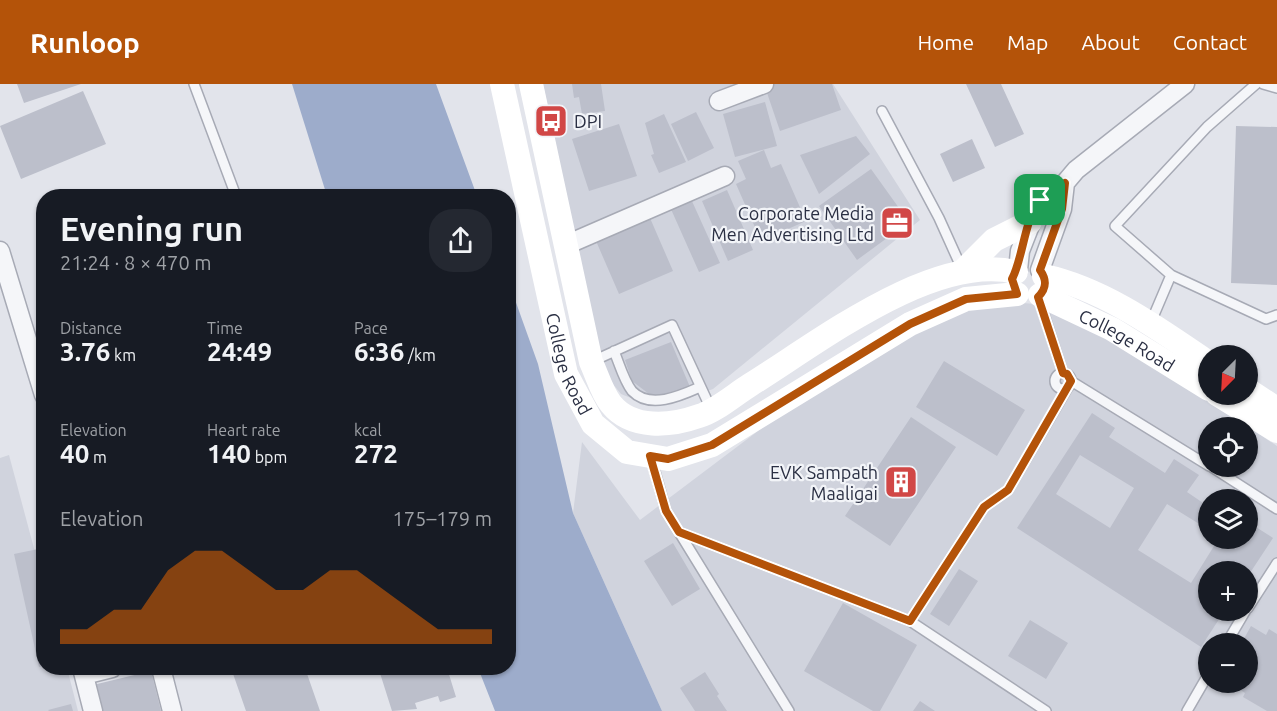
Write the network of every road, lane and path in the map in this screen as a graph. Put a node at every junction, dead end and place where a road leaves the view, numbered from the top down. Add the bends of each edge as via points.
1 (194, 84) edge
2 (502, 84) edge
3 (531, 84) edge
4 (764, 84) edge
5 (1185, 84) edge
6 (1256, 84) edge
7 (1263, 84) edge
8 (1277, 88) edge
9 (719, 101) dead end
10 (882, 111) dead end
11 (725, 176) dead end
12 (1065, 183) junction
13 (233, 189) edge
14 (1030, 222) junction
15 (566, 245) junction
16 (0, 251) edge
17 (963, 272) junction
18 (1171, 275) junction
19 (1030, 282) junction
20 (1277, 315) edge
21 (1151, 323) junction
22 (614, 351) junction
23 (1198, 355) edge
24 (591, 363) junction
25 (36, 369) edge
26 (1198, 382) edge
27 (1069, 384) junction
28 (700, 387) junction
29 (1258, 397) edge
30 (1235, 405) edge
31 (711, 409) junction
32 (1277, 410) edge
33 (1277, 431) edge
34 (650, 456) junction
35 (1198, 460) edge
36 (1226, 477) edge
37 (1277, 509) edge
38 (679, 532) junction
39 (1277, 563) edge
40 (1258, 592) edge
41 (910, 621) junction
42 (84, 675) edge
43 (163, 675) edge
44 (1198, 692) edge
45 (93, 711) edge
46 (172, 711) edge
47 (789, 711) edge
48 (1046, 711) edge
49 (1187, 711) edge

1 - 13 lane
2 - 34 main road, College Road via 566,374 593,424 627,452
3 - 15 main road, College Road
4 - 9 street
5 - 12 street via 1076,170
6 - 18 lane via 1207,127 1115,226
7 - 8 lane
10 - 17 lane
11 - 15 street
12 - 14 street via 1040,200
12 - 19 street via 1062,209
14 - 17 main road via 994,240
14 - 19 street via 1020,251
15 - 24 main road, College Road
16 - 25 street
17 - 19 main road, College Road via 999,268
17 - 31 main road, College Road via 890,299
18 - 20 lane via 1266,319
18 - 21 lane
19 - 21 main road, College Road via 1067,281
19 - 26 main road, College Road
19 - 27 lane
19 - 34 main road, College Road via 966,299 910,324 712,445 668,459
21 - 23 main road, College Road
22 - 24 lane
22 - 28 lane via 631,390 641,397 671,399
22 - 28 lane via 672,325
24 - 31 main road, College Road via 611,404 638,422 666,425 702,416
27 - 35 lane
27 - 41 lane via 1008,490 984,507
28 - 31 lane
29 - 32 main road
30 - 33 main road
34 - 38 lane via 666,511
36 - 37 lane
38 - 41 lane
38 - 47 lane
39 - 40 lane
41 - 48 lane
42 - 45 street
43 - 46 street
44 - 49 lane

